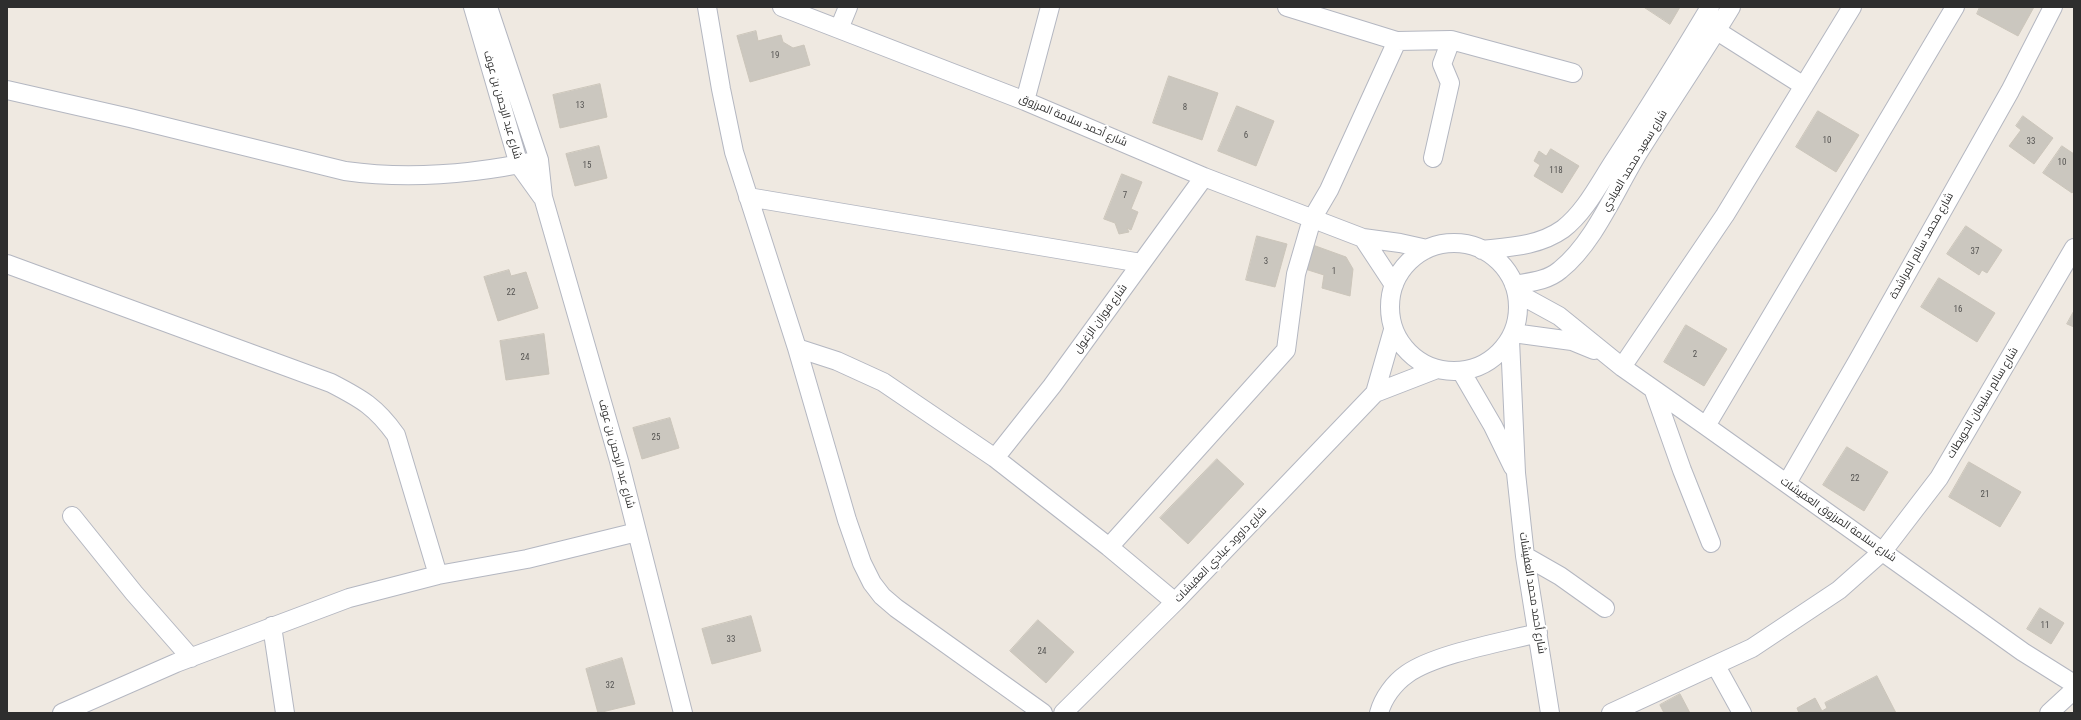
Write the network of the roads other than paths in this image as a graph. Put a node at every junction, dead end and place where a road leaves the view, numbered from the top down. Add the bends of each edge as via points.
1 (473, 7) edge
2 (488, 7) edge
3 (708, 7) edge
4 (782, 7) edge
5 (848, 7) edge
6 (1050, 7) edge
7 (1288, 7) edge
8 (1710, 7) edge
9 (1731, 7) edge
10 (1852, 7) edge
11 (1955, 7) edge
12 (2053, 7) edge
13 (838, 29) junction
14 (1717, 31) junction
15 (1451, 40) junction
16 (1397, 41) junction
17 (1573, 73) dead end
18 (1804, 86) junction
19 (7, 90) edge
20 (1024, 101) junction
21 (1433, 158) dead end
22 (539, 160) junction
23 (519, 165) junction
24 (1204, 177) junction
25 (543, 197) junction
26 (748, 197) junction
27 (1312, 219) junction
28 (1363, 238) junction
29 (2074, 248) edge
30 (1427, 249) junction
31 (1482, 250) junction
32 (1141, 262) junction
33 (7, 264) edge
34 (1394, 285) junction
35 (1516, 289) junction
36 (1393, 330) junction
37 (1511, 336) junction
38 (797, 348) junction
39 (1604, 353) junction
40 (1622, 367) junction
41 (1438, 369) junction
42 (1461, 371) junction
43 (1654, 391) junction
44 (1375, 393) junction
45 (1706, 426) junction
46 (995, 458) junction
47 (1516, 473) junction
48 (1787, 483) junction
49 (72, 516) dead end
50 (637, 532) junction
51 (1712, 544) dead end
52 (1109, 547) junction
53 (1883, 551) junction
54 (1525, 556) junction
55 (438, 574) junction
56 (1175, 602) junction
57 (1605, 608) dead end
58 (272, 626) junction
59 (1538, 633) junction
60 (191, 658) junction
61 (1716, 666) junction
62 (2074, 684) edge
63 (2074, 690) edge
64 (62, 713) edge
65 (285, 713) edge
66 (683, 713) edge
67 (1043, 713) edge
68 (1063, 713) edge
69 (1379, 713) edge
70 (1550, 713) edge
71 (1611, 713) edge
72 (1742, 713) edge
73 (2048, 713) edge

1 - 23 street, شارع عبد الرحمن بن عوف
2 - 22 street, شارع عبد الرحمن بن عوف
3 - 26 street via 734,152
4 - 13 street, شارع أحمد سلامة المرزوق
5 - 13 street
6 - 20 street
7 - 16 street
8 - 31 street, شارع سعيد محمد العبادي via 1580,211 1563,228 1536,242 1524,246
9 - 14 street, شارع سعيد محمد العبادي
10 - 18 street
11 - 45 street
12 - 48 street, شارع محمد سالم المراشدة via 2010,91
13 - 20 street, شارع أحمد سلامة المرزوق
14 - 18 street
14 - 35 street, شارع سعيد محمد العبادي via 1577,252 1561,270 1550,277
15 - 16 street
15 - 17 street
15 - 21 street via 1442,64 1450,83
16 - 27 street via 1329,190
18 - 40 street via 1725,215
19 - 23 street via 345,172 376,176 436,175
20 - 24 street, شارع أحمد سلامة المرزوق
22 - 23 street
22 - 25 street, شارع عبد الرحمن بن عوف
23 - 25 street, شارع عبد الرحمن بن عوف
24 - 27 street, شارع أحمد سلامة المرزوق
24 - 32 street, شارع فوزان الزغول
25 - 50 street, شارع عبد الرحمن بن عوف
26 - 32 street
26 - 38 street
27 - 28 street, شارع أحمد سلامة المرزوق
27 - 52 street via 1296,274 1286,350
28 - 30 street, شارع أحمد سلامة المرزوق
28 - 34 street
29 - 53 street, شارع سالم سليمان الحويطات via 1939,478
30 - 31 street via 1454,243
30 - 34 street via 1410,260
31 - 35 street via 1502,264
32 - 46 street, شارع فوزان الزغول via 1052,386
33 - 55 street via 331,383 366,401 384,418 396,435
34 - 36 street via 1390,312
35 - 37 street via 1518,306
35 - 39 street, شارع سلامة المرزوق العفيشات via 1559,316
36 - 41 street via 1414,358
36 - 44 street, شارع داوود عبادي العفيشات
37 - 39 street, شارع سلامة المرزوق العفيشات via 1572,341
37 - 42 street via 1494,358
37 - 47 street, شارع أحمد محمد العفيشات
38 - 46 street via 837,361 883,382
38 - 67 street via 847,520 872,583 896,608
39 - 40 street, شارع سلامة المرزوق العفيشات
40 - 43 street, شارع سلامة المرزوق العفيشات
41 - 42 street
41 - 44 street, شارع داوود عبادي العفيشات
42 - 47 street, شارع أحمد محمد العفيشات via 1493,426
43 - 45 street, شارع سلامة المرزوق العفيشات
43 - 51 street
44 - 56 street, شارع داوود عبادي العفيشات
45 - 48 street, شارع سلامة المرزوق العفيشات
46 - 52 street
47 - 54 street, شارع أحمد محمد العفيشات
48 - 53 street, شارع سلامة المرزوق العفيشات
49 - 60 street via 134,594
50 - 55 street via 527,559
50 - 66 street, شارع عبد الرحمن بن عوف
52 - 56 street
53 - 61 street, شارع سالم سليمان الحويطات via 1839,590 1793,622 1752,648
53 - 62 street, شارع سلامة المرزوق العفيشات via 2016,648
54 - 57 street via 1560,576
54 - 59 street, شارع أحمد محمد العفيشات
55 - 58 street via 349,598
56 - 68 street, شارع داوود عبادي العفيشات
58 - 60 street
58 - 65 street
59 - 69 street via 1439,658 1408,673 1392,688
59 - 70 street, شارع أحمد محمد العفيشات
60 - 64 street
61 - 71 street, شارع سالم سليمان الحويطات
61 - 72 street
63 - 73 street

